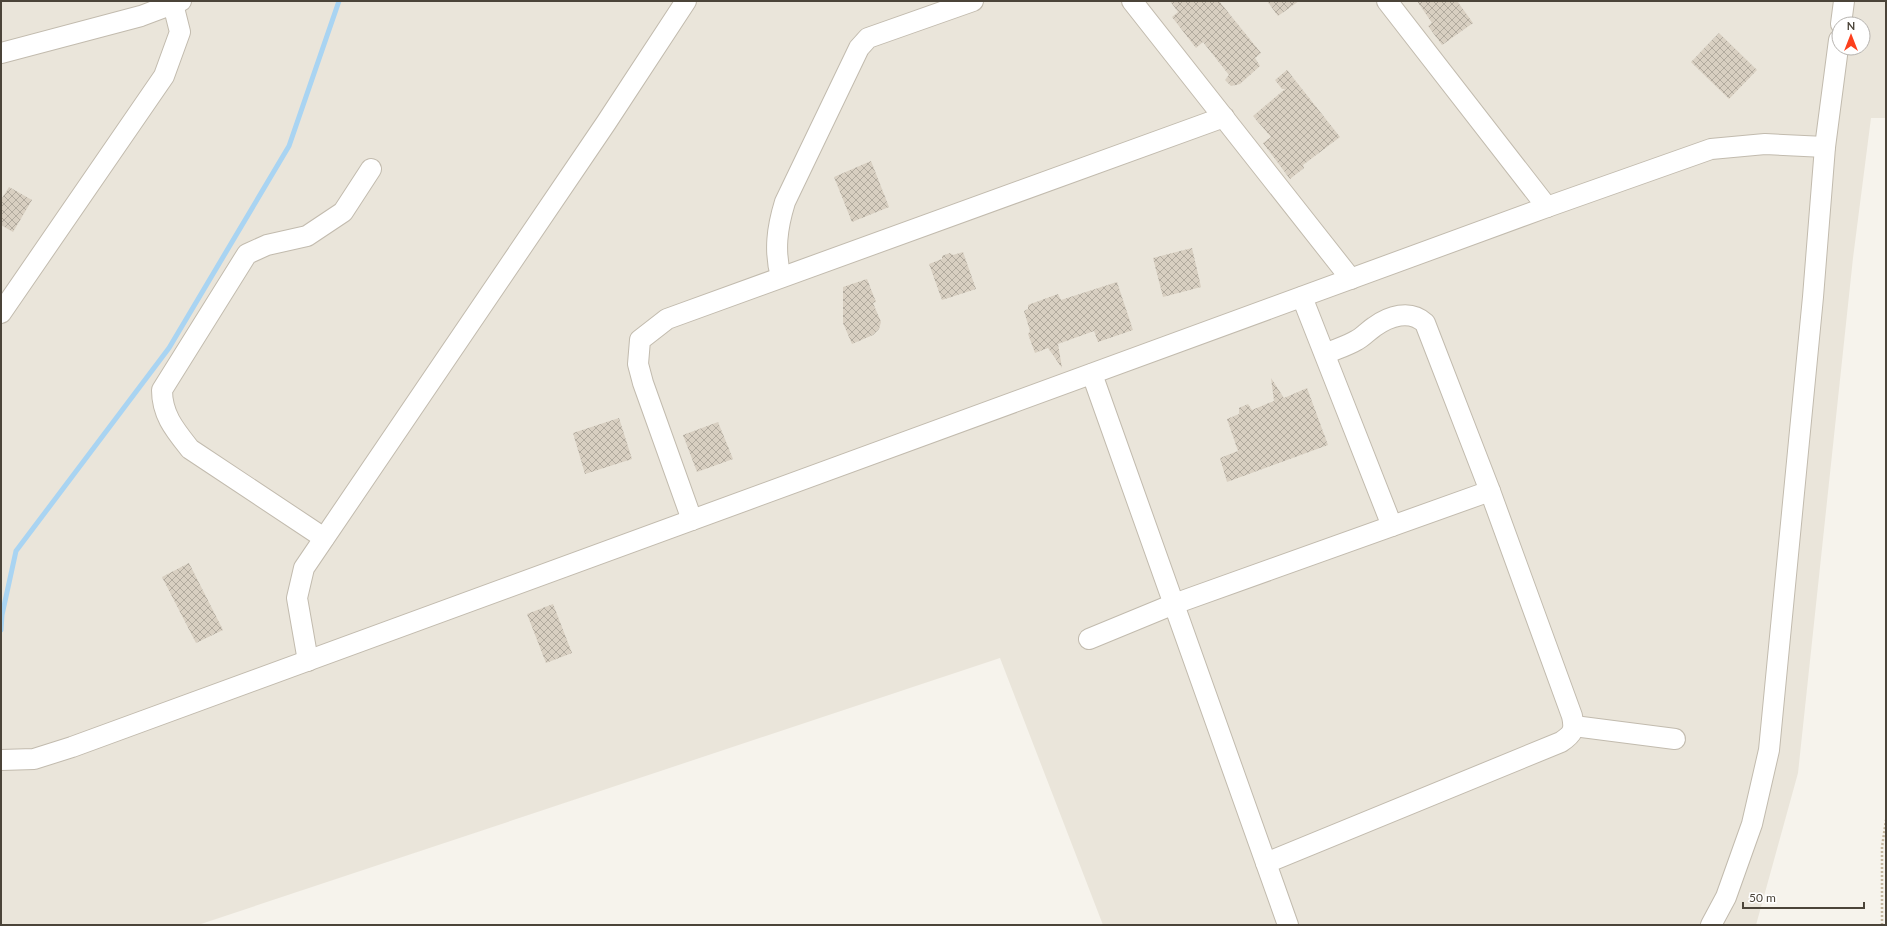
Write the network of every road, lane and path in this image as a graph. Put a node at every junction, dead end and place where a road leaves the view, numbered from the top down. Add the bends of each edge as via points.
1 (686, 1) edge
2 (973, 1) edge
3 (1132, 1) edge
4 (1387, 1) edge
5 (1844, 1) edge
6 (177, 2) edge
7 (1842, 16) edge
8 (1, 53) edge
9 (1837, 56) edge
10 (1224, 117) junction
11 (1825, 147) junction
12 (371, 168) dead end
13 (1547, 207) junction
14 (781, 277) junction
15 (1351, 279) junction
16 (1302, 297) junction
17 (1, 313) edge
18 (1325, 354) junction
19 (1092, 374) junction
20 (1490, 491) junction
21 (692, 520) junction
22 (1392, 526) junction
23 (324, 538) junction
24 (1174, 604) junction
25 (1089, 639) dead end
26 (308, 661) junction
27 (1574, 726) junction
28 (1675, 739) dead end
29 (1, 760) edge
30 (1886, 820) edge
31 (1266, 863) junction
32 (1288, 925) edge
33 (1712, 925) edge
34 (1882, 925) edge

1 - 23 street
2 - 14 street via 868,38 859,48 785,202 780,219 776,259
3 - 10 street
4 - 13 street
5 - 7 street
6 - 8 street via 141,16
6 - 17 street via 180,32 164,76
9 - 11 street
10 - 14 street
10 - 15 street
11 - 13 street via 1765,144 1711,149
11 - 33 street via 1769,750 1752,824 1726,897
12 - 23 street via 343,212 307,236 267,245 247,254 162,390 162,404 174,430 190,449
13 - 15 street
14 - 21 street via 667,319 640,340 638,364 643,383
15 - 16 street
16 - 18 street
16 - 19 street
18 - 20 street via 1355,341 1376,326 1396,317 1411,314 1419,317 1428,330
18 - 22 street
19 - 21 street
19 - 24 street
20 - 22 street
20 - 27 street
21 - 26 street
22 - 24 street
23 - 26 street via 304,568 298,598
24 - 25 street
24 - 31 street
26 - 29 street via 72,747 34,759
27 - 28 street
27 - 31 street via 1569,736 1561,742
30 - 34 path via 1882,847
31 - 32 street

